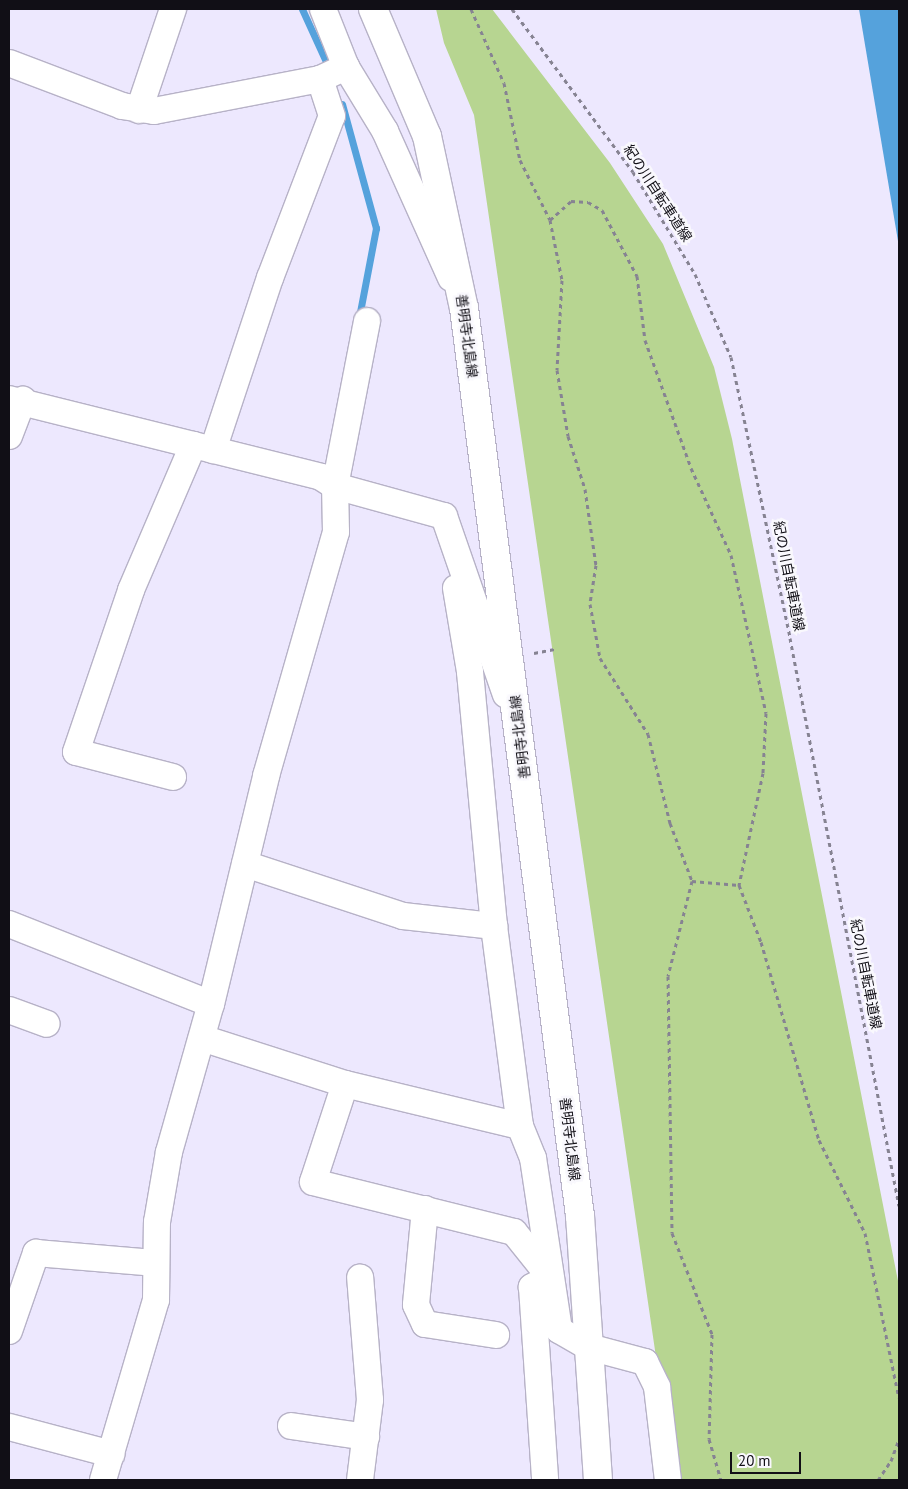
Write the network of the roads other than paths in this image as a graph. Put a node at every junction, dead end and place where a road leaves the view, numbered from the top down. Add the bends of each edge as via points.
1 (173, 9) edge
2 (323, 9) edge
3 (373, 9) edge
4 (9, 63) edge
5 (346, 67) junction
6 (320, 79) junction
7 (139, 110) junction
8 (464, 308) junction
9 (367, 321) dead end
10 (16, 400) edge
11 (9, 436) edge
12 (203, 447) junction
13 (329, 481) junction
14 (444, 516) junction
15 (518, 732) junction
16 (173, 777) dead end
17 (245, 864) junction
18 (9, 924) edge
19 (494, 926) junction
20 (211, 1004) junction
21 (9, 1010) edge
22 (47, 1024) dead end
23 (209, 1040) junction
24 (345, 1084) junction
25 (520, 1126) junction
26 (425, 1209) junction
27 (154, 1263) junction
28 (360, 1277) dead end
29 (550, 1277) junction
30 (9, 1331) edge
31 (496, 1335) dead end
32 (589, 1347) junction
33 (290, 1426) dead end
34 (9, 1427) edge
35 (366, 1437) junction
36 (111, 1454) junction
37 (103, 1480) edge
38 (360, 1480) edge
39 (545, 1480) edge
40 (598, 1480) edge
41 (668, 1480) edge

1 - 7 street
2 - 5 street
3 - 8 main road, 善明寺北島線 via 427,136
4 - 7 street
5 - 6 street
5 - 8 street via 385,131
6 - 7 street via 154,111
6 - 12 street via 332,116
8 - 15 main road, 善明寺北島線
9 - 13 street
10 - 11 street
10 - 12 street
12 - 13 street
12 - 16 street via 131,590 76,752
13 - 14 street
13 - 17 street via 336,532
14 - 15 street
14 - 19 street via 470,672
15 - 32 main road, 善明寺北島線 via 580,1216
17 - 19 street via 403,916
17 - 20 street
18 - 20 street
19 - 25 street
20 - 23 street
21 - 22 street
23 - 24 street
23 - 27 street via 169,1152 157,1222
24 - 25 street
24 - 26 street via 313,1182
25 - 29 street via 533,1158
26 - 29 street via 514,1232
26 - 31 street via 416,1305 425,1324
27 - 30 street via 36,1253
27 - 36 street via 156,1300
28 - 35 street via 370,1400
29 - 32 street via 559,1330
29 - 39 street via 532,1287
32 - 40 main road, 善明寺北島線
32 - 41 street via 645,1362 657,1387
33 - 35 street
34 - 36 street
35 - 38 street
36 - 37 street

